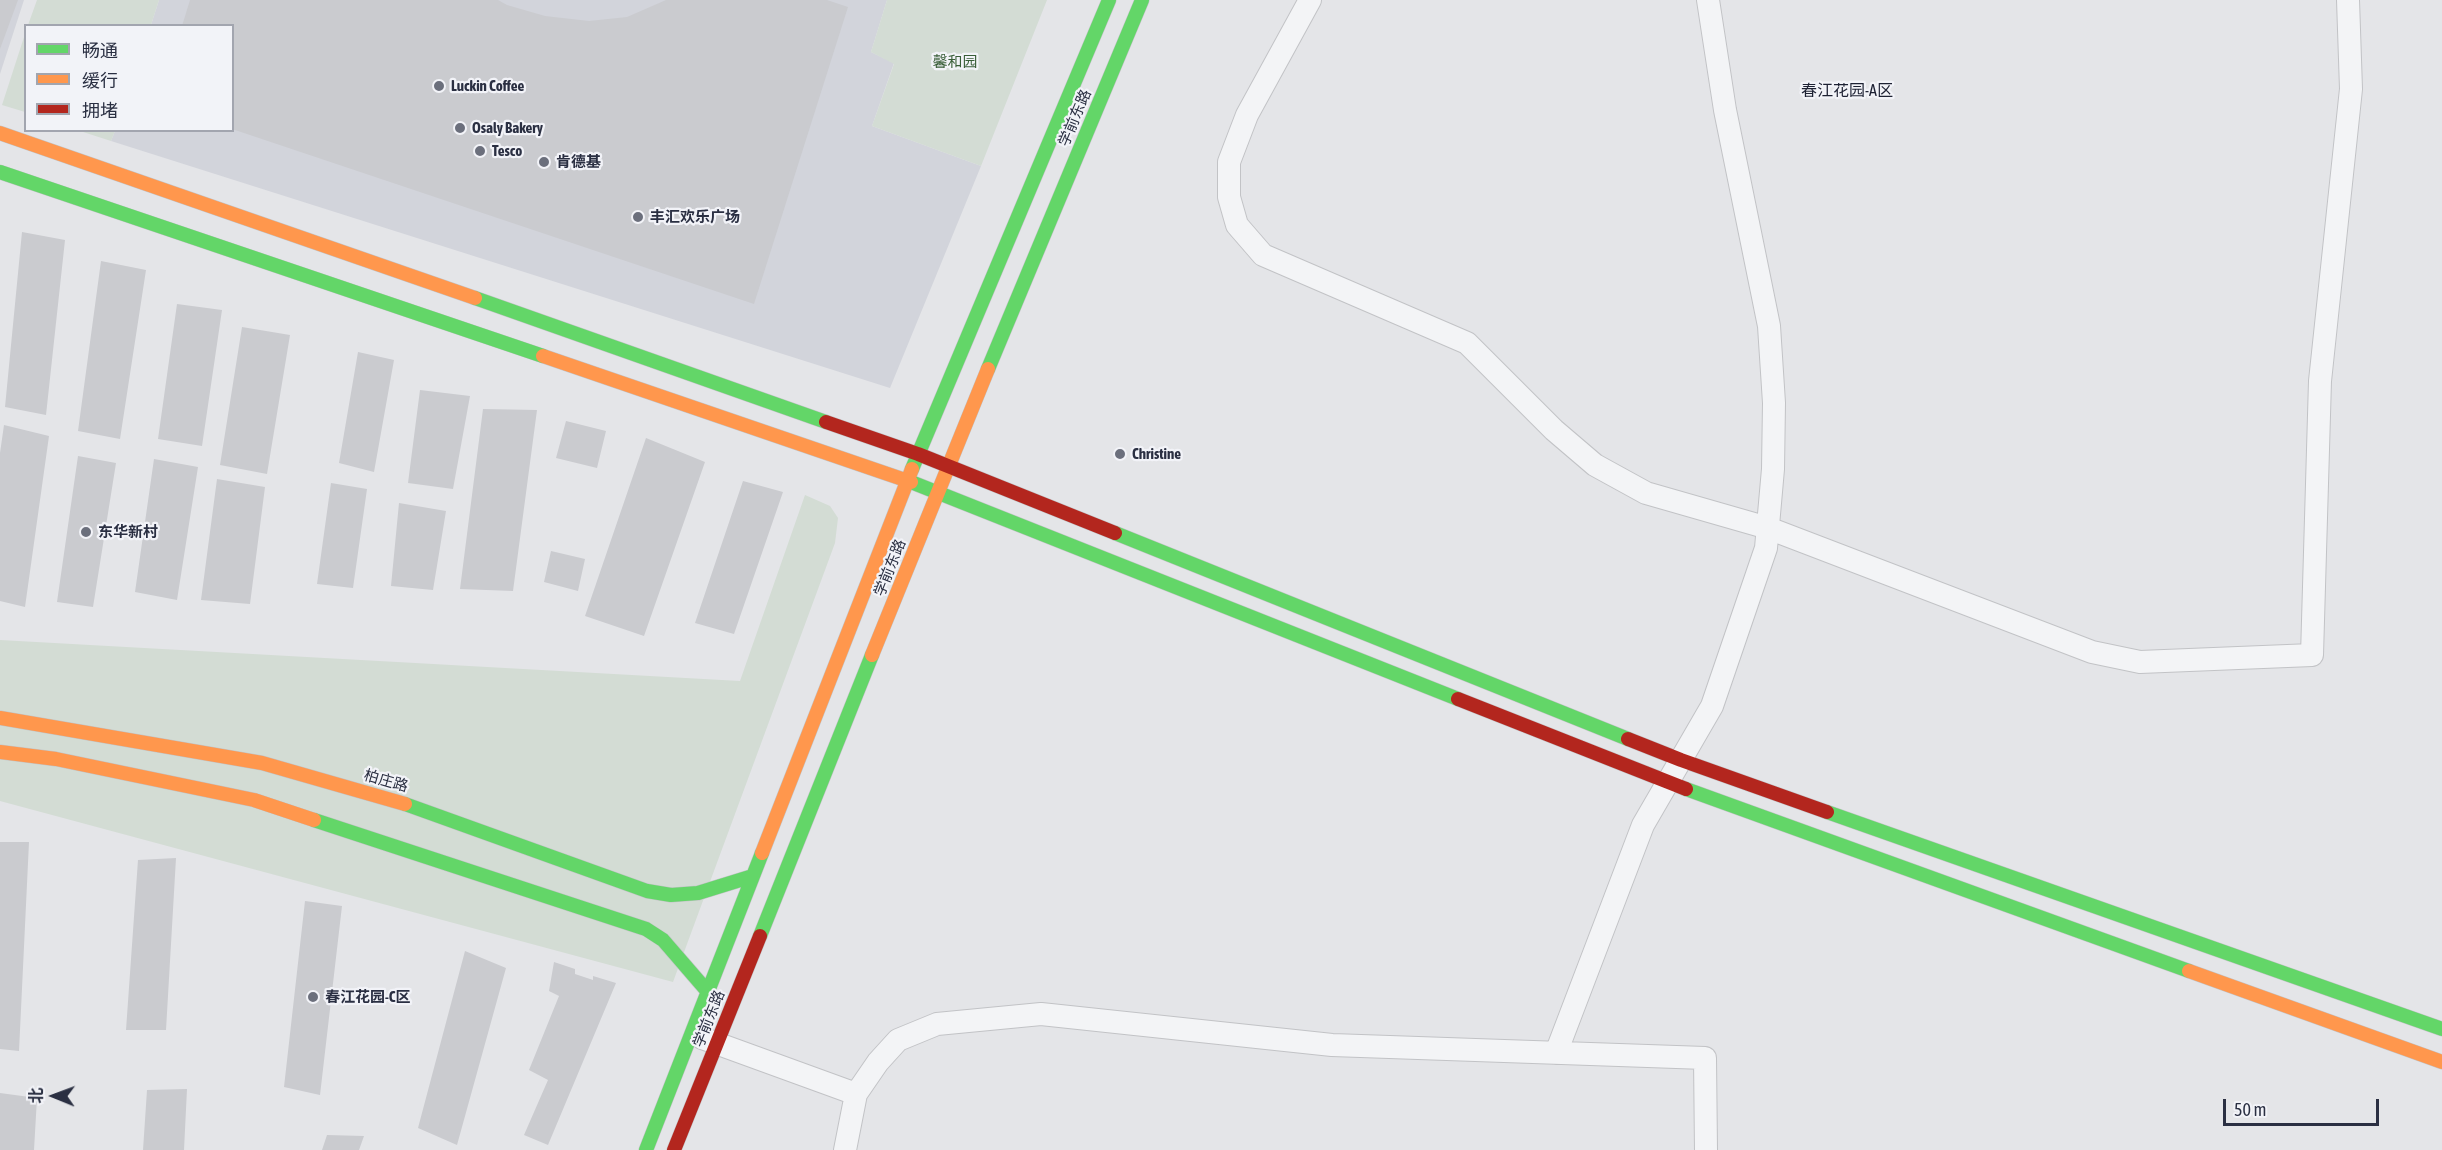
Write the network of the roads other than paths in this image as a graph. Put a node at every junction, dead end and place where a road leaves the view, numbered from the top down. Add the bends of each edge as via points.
1 (1109, 0) edge
2 (1142, 0) edge
3 (1310, 0) edge
4 (1708, 0) edge
5 (2348, 0) edge
6 (0, 133) edge
7 (0, 172) edge
8 (918, 454) junction
9 (948, 465) junction
10 (907, 480) junction
11 (939, 492) junction
12 (1768, 528) junction
13 (0, 718) edge
14 (0, 752) edge
15 (1681, 760) junction
16 (1668, 782) junction
17 (753, 876) junction
18 (708, 992) junction
19 (2442, 1029) edge
20 (693, 1034) junction
21 (717, 1044) junction
22 (1556, 1053) junction
23 (2442, 1062) edge
24 (856, 1094) junction
25 (646, 1150) edge
26 (674, 1150) edge
27 (845, 1150) edge
28 (1706, 1150) edge

1 - 8 street, 学前东路
2 - 9 street, 学前东路
3 - 12 street via 1247,114 1229,162 1229,197 1237,225 1263,255 1467,343 1595,465 1646,493
4 - 12 street via 1725,110 1769,326 1774,404
5 - 12 street via 2351,89 2320,381 2312,655 2140,662 2092,652
6 - 8 street
7 - 10 street
8 - 9 street
8 - 10 street, 学前东路
9 - 11 street, 学前东路
9 - 15 street
10 - 11 street
10 - 17 street, 学前东路
11 - 16 street
11 - 21 street, 学前东路
12 - 15 street via 1766,548 1712,705
13 - 17 street, 柏庄路 via 262,763 427,810 647,891 671,895 698,893
14 - 18 street via 56,759 254,800 646,929 663,940
15 - 16 street
15 - 19 street
16 - 22 street via 1643,825
16 - 23 street
17 - 18 street, 学前东路
18 - 20 street, 学前东路
20 - 21 street
20 - 25 street, 学前东路
21 - 24 street
21 - 26 street, 学前东路
22 - 24 street via 1332,1045 1041,1014 937,1024 898,1040
22 - 28 street via 1705,1058
24 - 27 street

